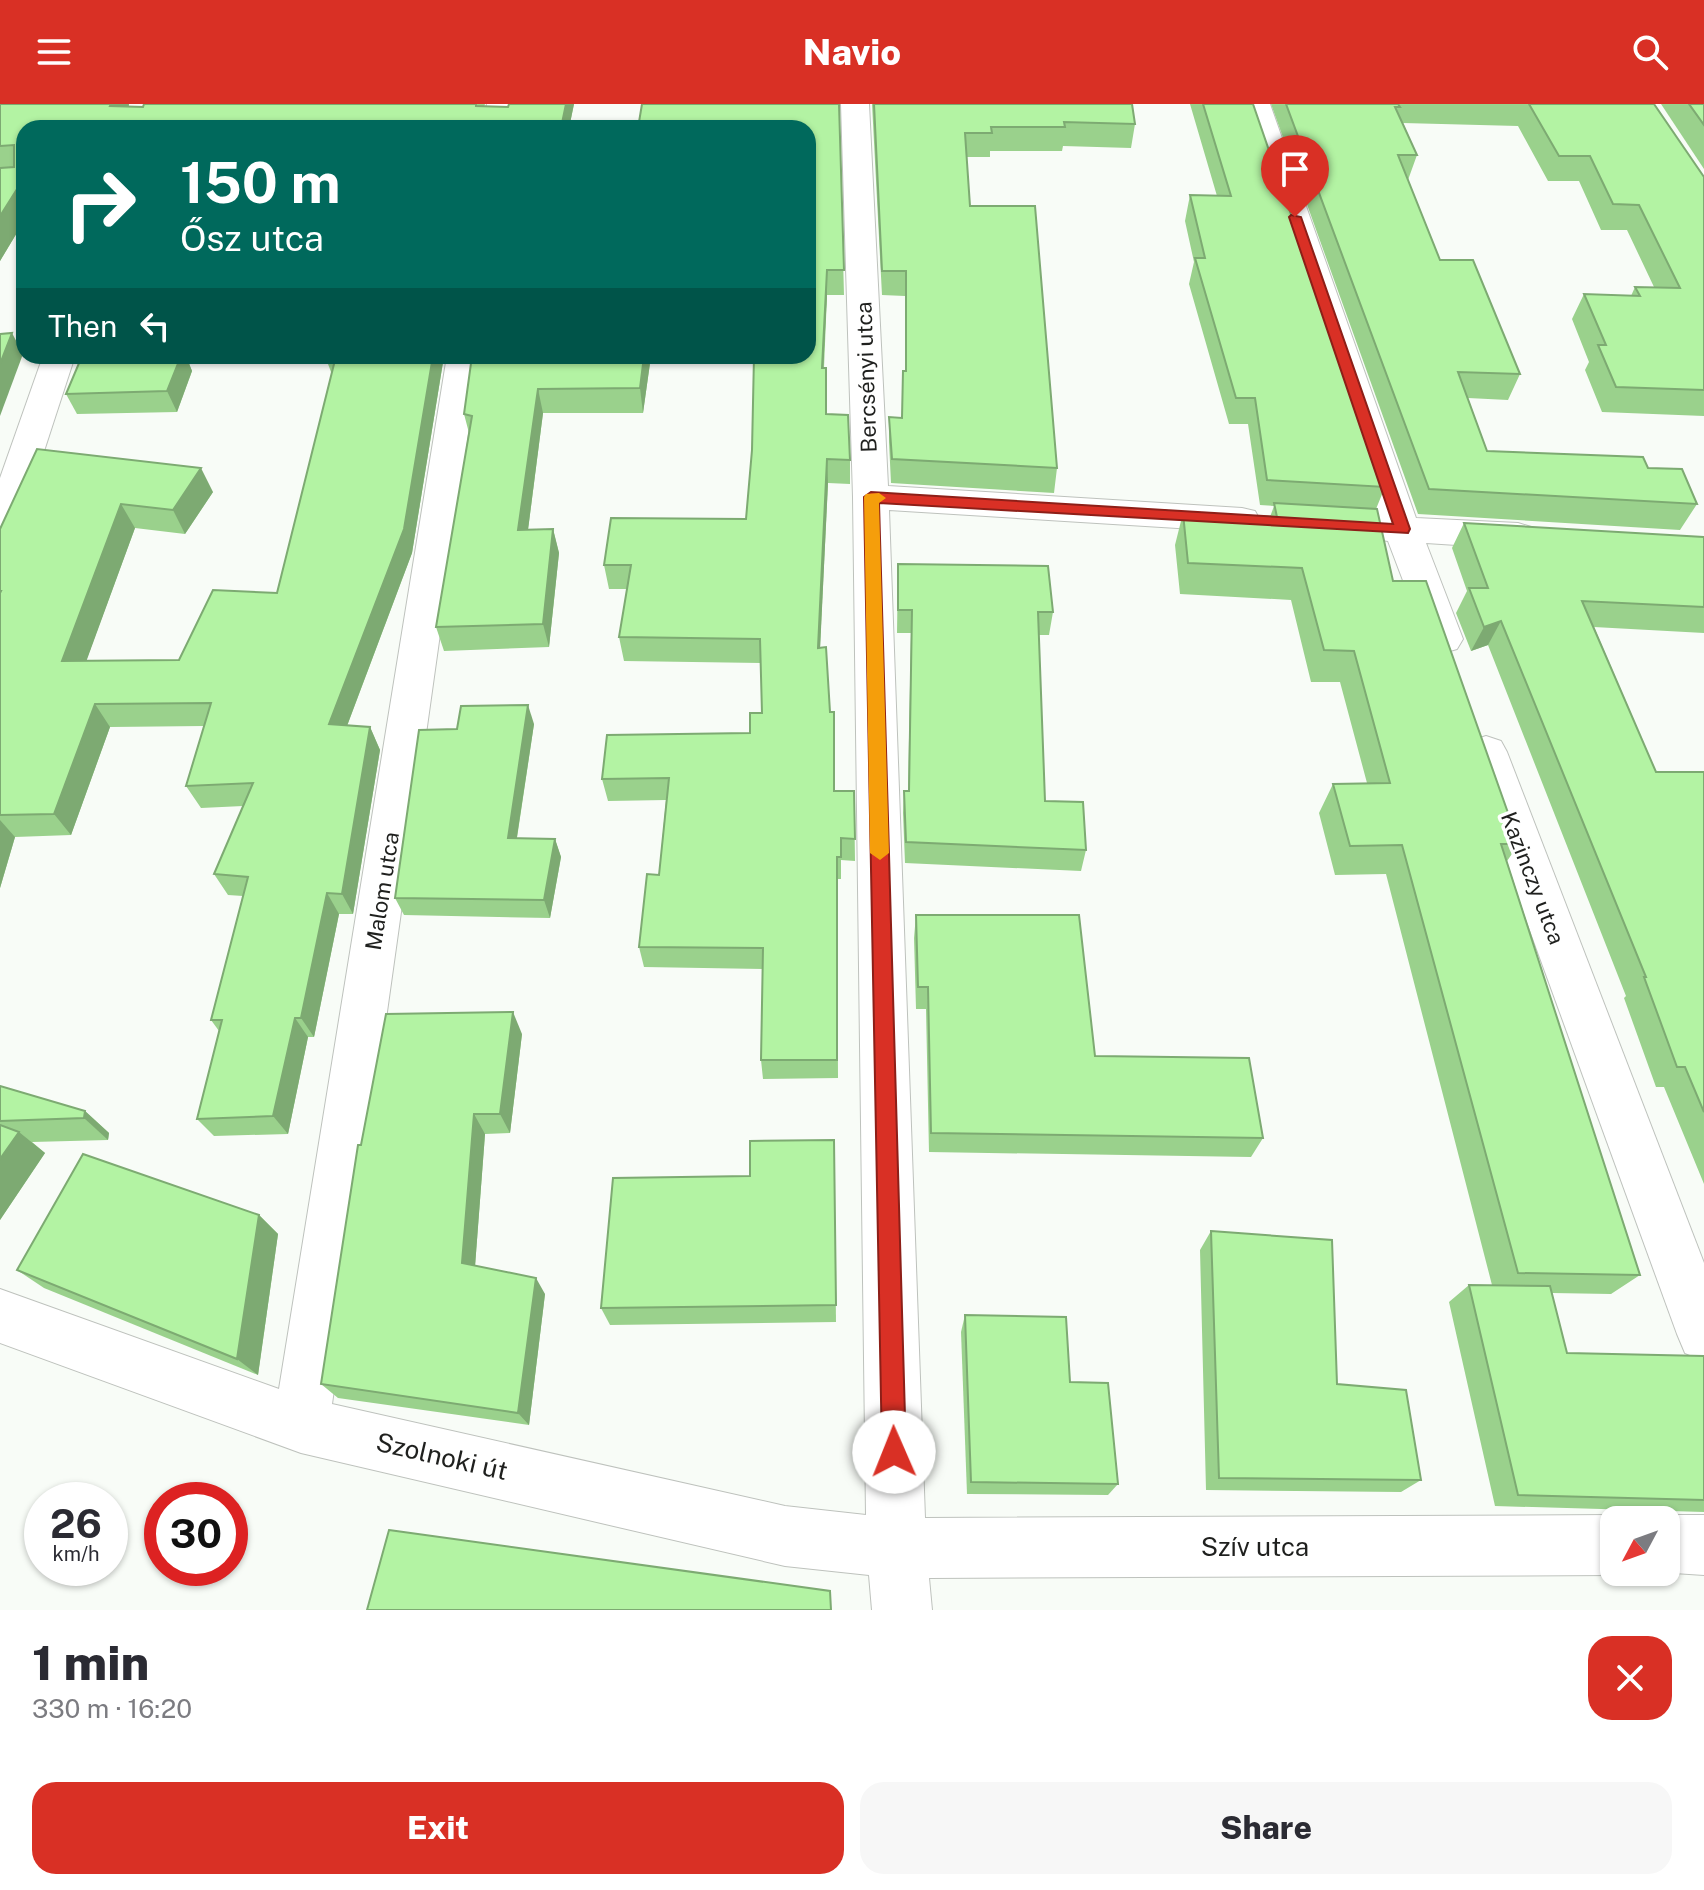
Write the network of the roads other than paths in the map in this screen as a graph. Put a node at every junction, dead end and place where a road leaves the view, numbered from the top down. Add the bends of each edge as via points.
1 (855, 104) edge
2 (1256, 104) edge
3 (56, 364) edge
4 (462, 364) edge
5 (871, 497) junction
6 (1277, 522) edge
7 (1340, 526) edge
8 (1402, 529) junction
9 (0, 531) edge
10 (1545, 538) edge
11 (1458, 678) edge
12 (1475, 723) edge
13 (0, 1316) edge
14 (1704, 1334) edge
15 (301, 1425) junction
16 (1600, 1545) edge
17 (1680, 1545) edge
18 (1704, 1545) edge
19 (896, 1548) junction
20 (902, 1610) edge

1 - 5 street, Bercsényi utca
2 - 8 street
3 - 9 street
4 - 15 street, Malom utca
5 - 6 street
5 - 19 street, Bercsényi utca
7 - 8 street
8 - 10 street
8 - 11 street
12 - 14 street, Kazinczy utca
13 - 15 street, Szolnoki út
15 - 19 street, Szolnoki út via 785,1536
16 - 19 street, Szív utca
17 - 18 street
19 - 20 street, Bercsényi utca

